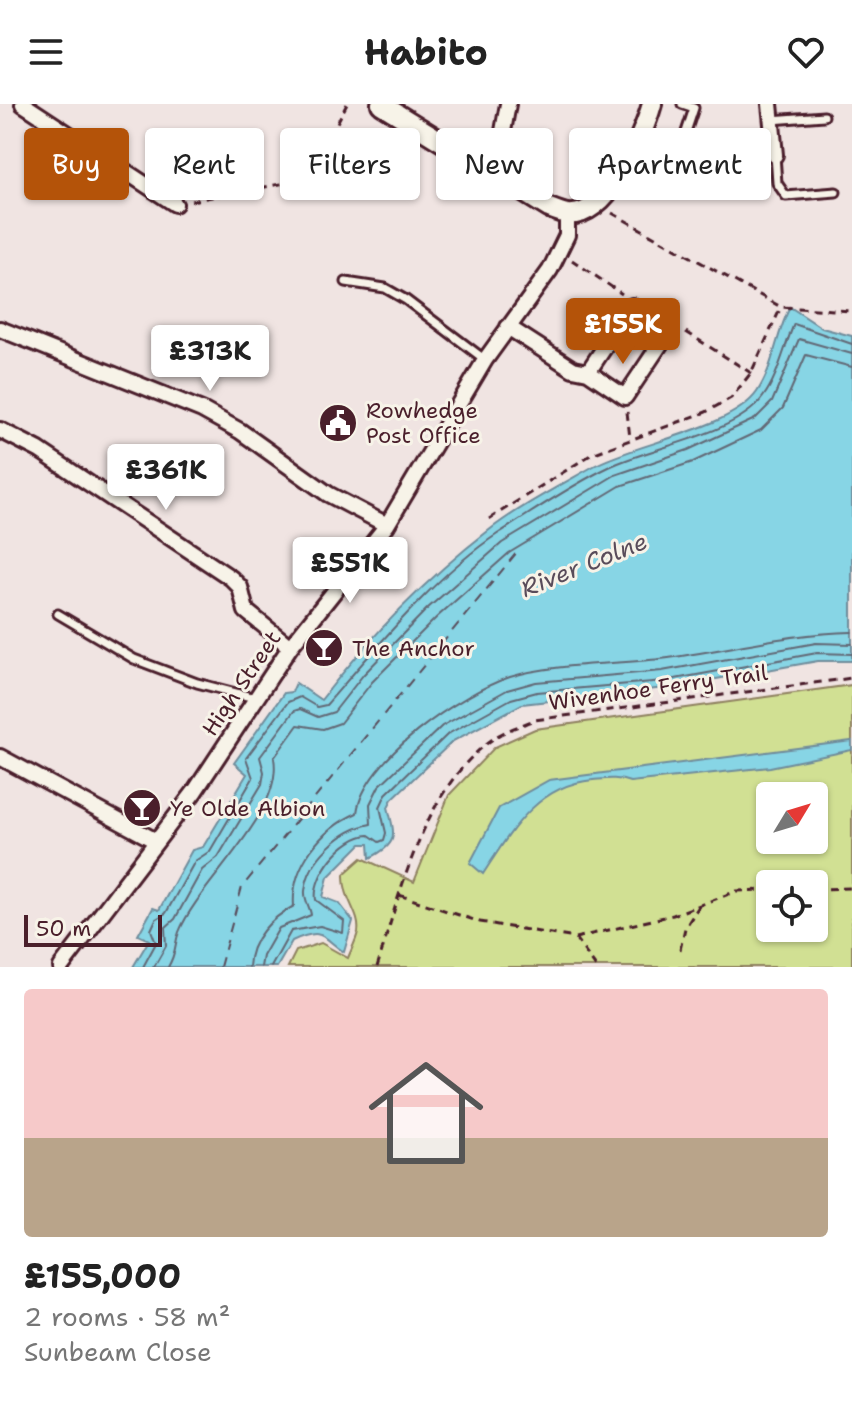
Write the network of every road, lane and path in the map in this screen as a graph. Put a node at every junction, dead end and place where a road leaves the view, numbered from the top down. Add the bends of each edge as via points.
1 (23, 104) edge
2 (347, 104) edge
3 (381, 104) edge
4 (508, 104) edge
5 (652, 104) edge
6 (682, 104) edge
7 (770, 104) edge
8 (824, 116) dead end
9 (771, 120) junction
10 (504, 128) edge
11 (687, 128) edge
12 (436, 138) edge
13 (775, 155) joint
14 (836, 192) dead end
15 (536, 200) edge
16 (175, 204) joint
17 (597, 204) junction
18 (567, 214) junction
19 (560, 252) junction
20 (346, 282) dead end
21 (632, 306) junction
22 (781, 307) junction
23 (852, 311) edge
24 (508, 327) junction
25 (0, 329) edge
26 (669, 331) junction
27 (485, 360) junction
28 (588, 372) junction
29 (751, 373) junction
30 (625, 397) junction
31 (0, 430) edge
32 (630, 438) junction
33 (489, 519) dead end
34 (387, 525) junction
35 (58, 614) dead end
36 (290, 647) junction
37 (852, 678) edge
38 (257, 698) junction
39 (0, 757) edge
40 (156, 841) junction
41 (852, 888) edge
42 (828, 889) edge
43 (756, 890) edge
44 (399, 895) junction
45 (699, 906) junction
46 (575, 938) junction
47 (680, 950) dead end
48 (61, 967) edge
49 (377, 967) edge
50 (596, 967) edge

1 - 16 street
2 - 16 path via 307,179
3 - 12 street
4 - 10 street
5 - 17 street via 631,156
6 - 11 lane via 694,108
7 - 9 street
8 - 9 lane
9 - 13 street
13 - 14 lane via 777,183 786,196
15 - 18 street
17 - 18 street
17 - 22 path
18 - 19 street, High Street
19 - 21 path
19 - 24 street, High Street
20 - 27 lane via 385,288
21 - 26 street
21 - 28 street
22 - 23 path
22 - 29 path
24 - 27 street, High Street
24 - 28 street via 573,369
25 - 34 street via 202,410 328,494
26 - 29 path via 678,328
26 - 30 street
27 - 34 street, High Street
28 - 30 street
29 - 32 path via 731,398 706,412
30 - 32 path
31 - 36 street via 39,450 231,578 240,587 246,611
32 - 33 path via 592,454
34 - 36 street, High Street
35 - 38 lane via 134,659
36 - 38 street, High Street
37 - 44 path, Wivenhoe Ferry Trail via 534,720 491,740 442,792
38 - 40 street, High Street
39 - 40 street
40 - 48 street, High Street
41 - 42 path
43 - 45 path via 737,891
44 - 46 path via 480,922
44 - 49 path, Wivenhoe Ferry Trail
45 - 46 path
45 - 47 path via 685,928
46 - 50 path

